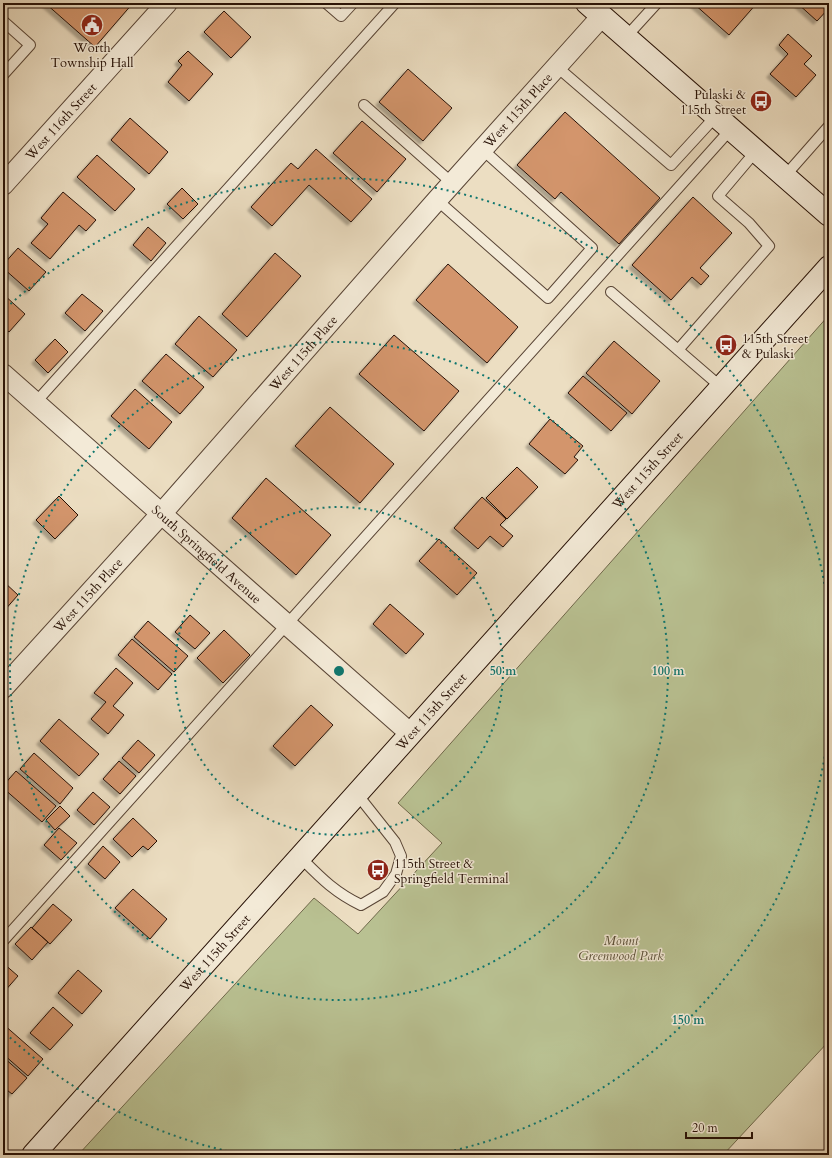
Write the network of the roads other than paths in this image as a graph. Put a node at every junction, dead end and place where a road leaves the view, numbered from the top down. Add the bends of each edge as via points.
1 (167, 3) edge
2 (326, 3) edge
3 (353, 3) edge
4 (395, 3) edge
5 (657, 3) edge
6 (594, 9) edge
7 (3, 21) edge
8 (626, 37) junction
9 (556, 66) junction
10 (3, 76) edge
11 (364, 105) dead end
12 (724, 122) junction
13 (829, 126) edge
14 (482, 149) junction
15 (756, 151) junction
16 (785, 176) junction
17 (452, 183) junction
18 (3, 185) edge
19 (437, 200) junction
20 (829, 215) edge
21 (829, 267) edge
22 (611, 292) dead end
23 (678, 350) junction
24 (3, 374) edge
25 (721, 387) junction
26 (36, 402) junction
27 (162, 513) junction
28 (288, 624) junction
29 (3, 688) edge
30 (411, 734) junction
31 (357, 794) junction
32 (300, 858) junction
33 (3, 941) edge
34 (33, 1155) edge

1 - 18 street, West 116th Street
2 - 3 lane via 341,16
4 - 26 lane
5 - 8 lane
6 - 8 street
6 - 9 street, West 115th Place
7 - 10 lane via 30,45
8 - 12 street
9 - 12 lane via 671,165
9 - 14 street, West 115th Place
11 - 17 lane
12 - 15 street
12 - 28 lane
13 - 16 lane
14 - 17 street, West 115th Place
14 - 19 lane via 592,248 548,298
15 - 16 street
15 - 23 lane via 718,196 749,223 769,246
16 - 20 street
17 - 19 street, West 115th Place
19 - 27 street, West 115th Place
21 - 25 street, West 115th Street
22 - 23 lane
23 - 25 lane
24 - 26 street, South Springfield Avenue
25 - 30 street, West 115th Street
26 - 27 street, South Springfield Avenue
27 - 28 street, South Springfield Avenue
27 - 29 street, West 115th Place
28 - 30 street, South Springfield Avenue
28 - 33 lane
30 - 31 street, West 115th Street
31 - 32 street, West 115th Street
31 - 32 lane via 395,842 401,856 396,874 383,892 360,905 327,884
32 - 34 street, West 115th Street

